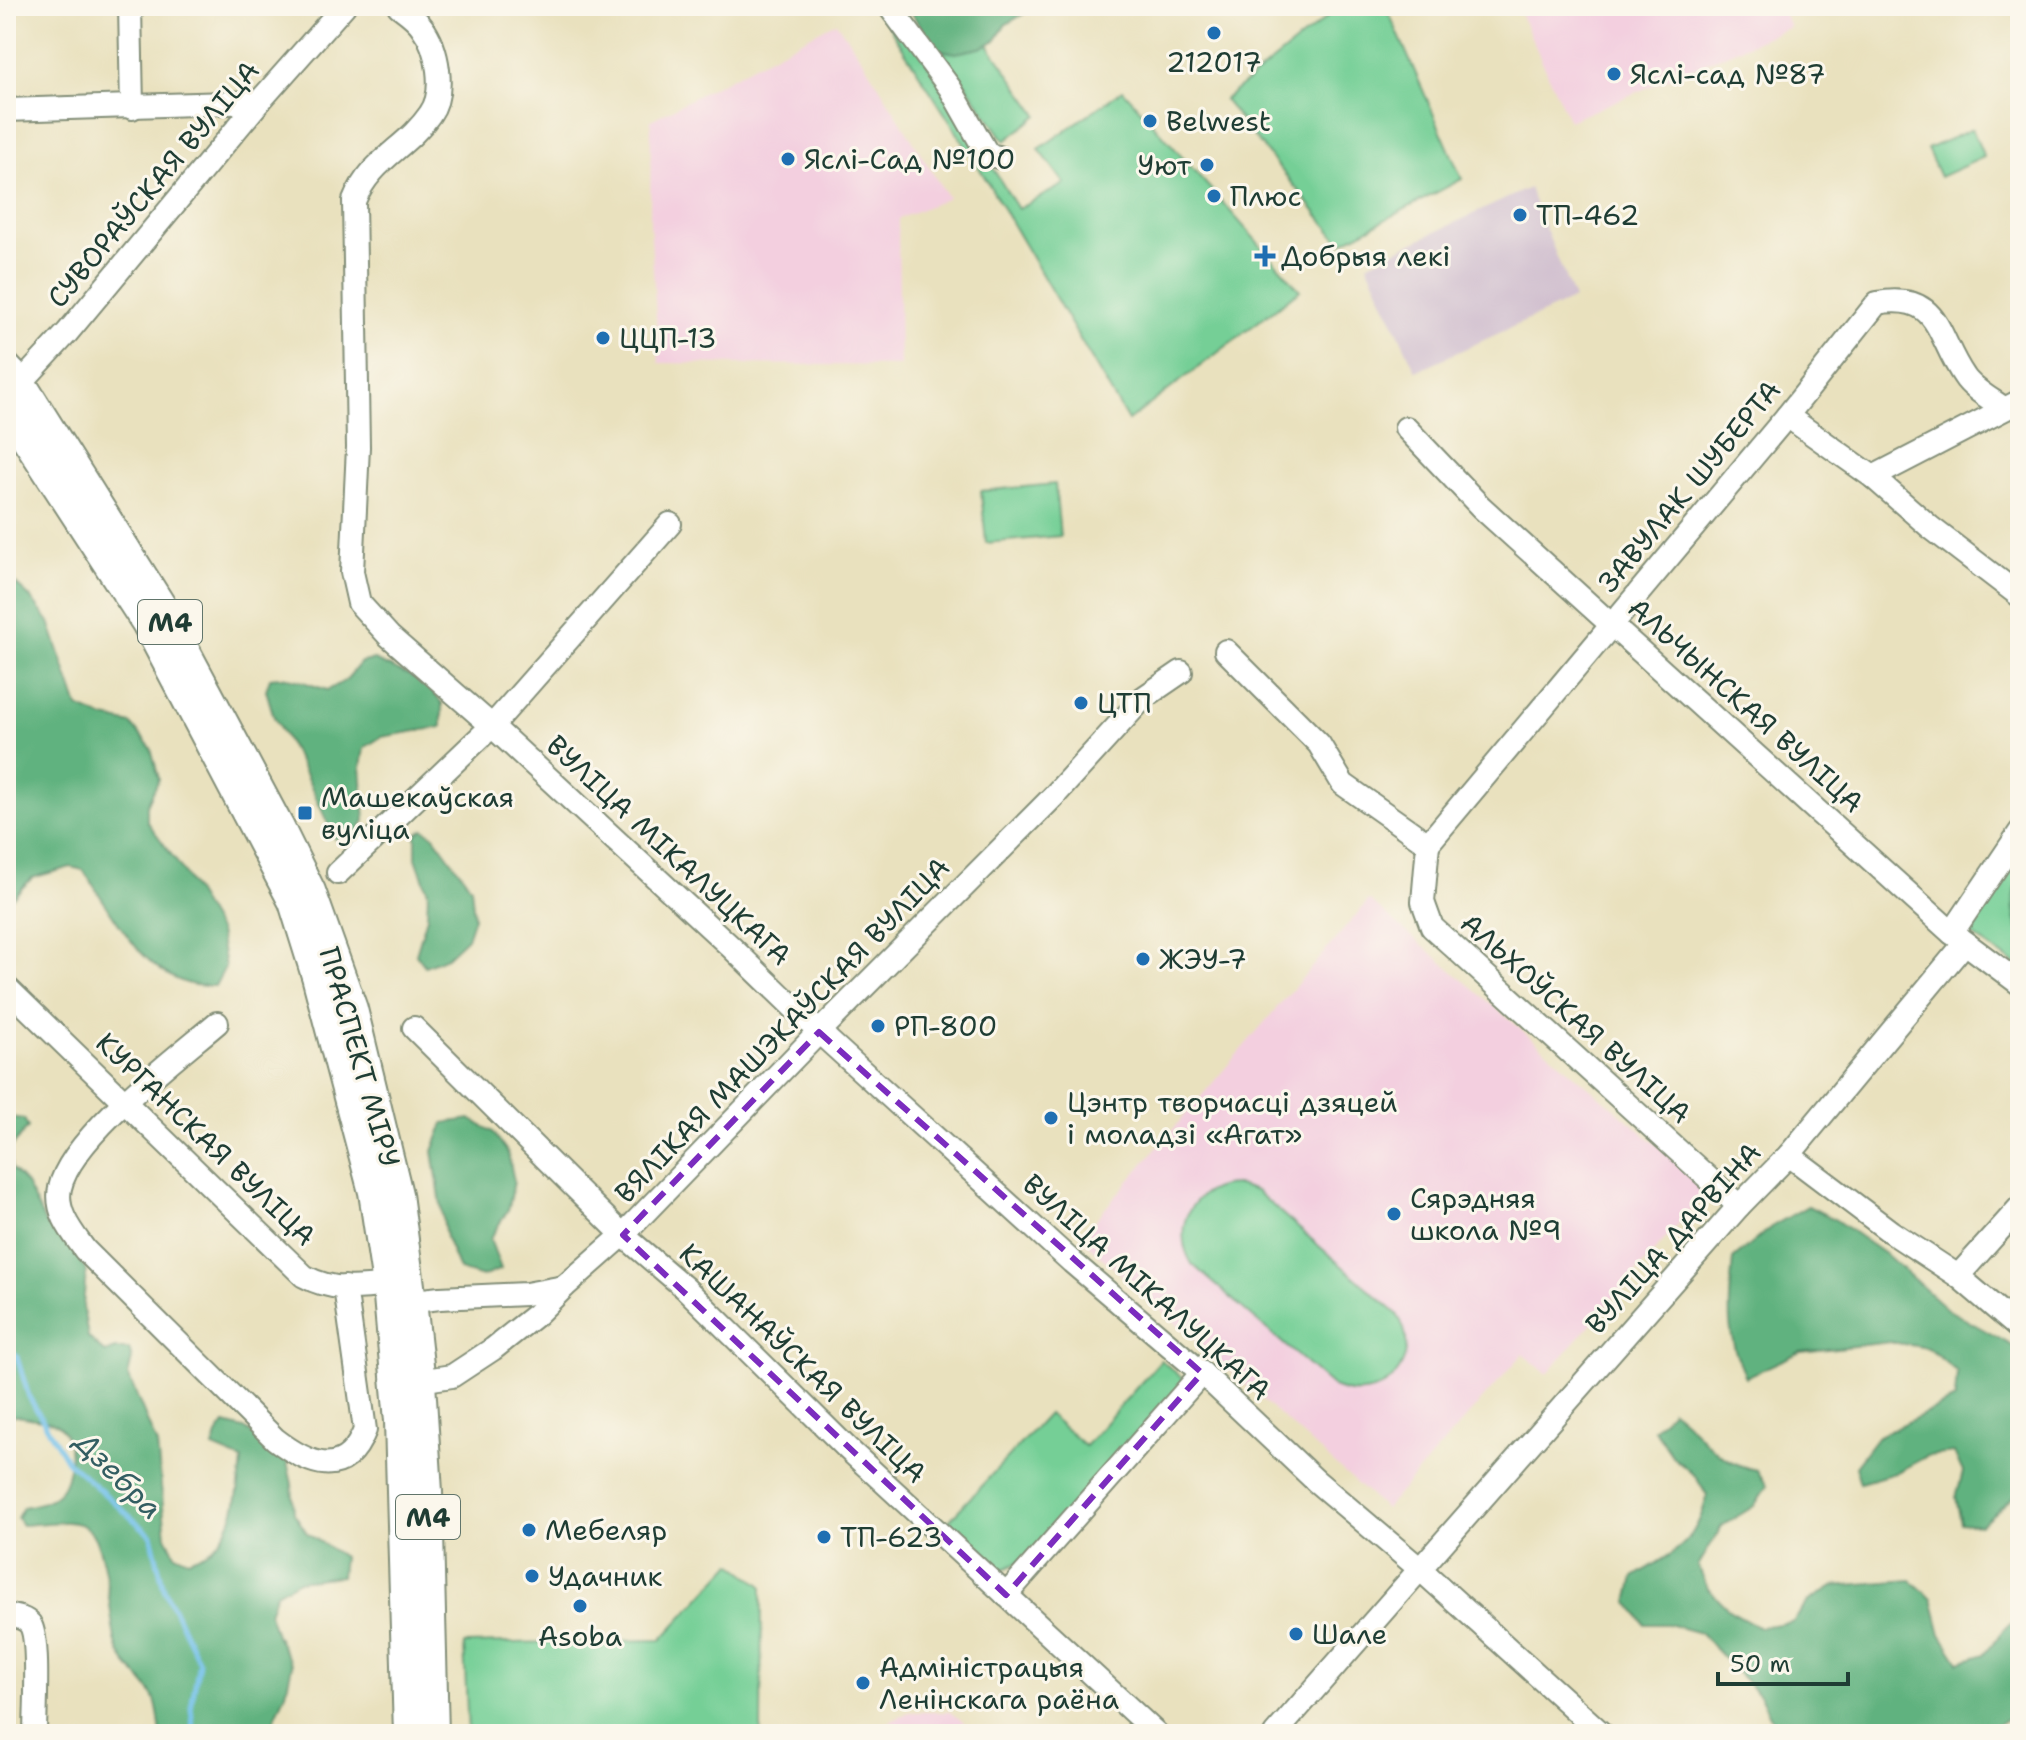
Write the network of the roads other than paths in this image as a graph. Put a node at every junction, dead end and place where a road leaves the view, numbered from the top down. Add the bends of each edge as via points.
1 (130, 6) edge
2 (344, 6) edge
3 (399, 6) edge
4 (889, 6) edge
5 (259, 102) junction
6 (132, 108) junction
7 (6, 110) edge
8 (999, 157) dead end
9 (10, 389) edge
10 (2012, 405) edge
11 (1787, 416) junction
12 (1406, 428) dead end
13 (1873, 477) junction
14 (670, 524) dead end
15 (2020, 596) edge
16 (1612, 624) junction
17 (1226, 651) dead end
18 (1181, 672) dead end
19 (492, 726) junction
20 (2020, 832) edge
21 (1428, 844) junction
22 (338, 873) dead end
23 (1959, 938) junction
24 (2020, 984) edge
25 (6, 987) edge
26 (217, 1023) dead end
27 (414, 1028) dead end
28 (819, 1032) junction
29 (124, 1102) junction
30 (1789, 1155) junction
31 (1739, 1206) junction
32 (2020, 1207) edge
33 (623, 1235) junction
34 (1958, 1276) junction
35 (345, 1287) junction
36 (396, 1297) junction
37 (532, 1304) junction
38 (2020, 1329) edge
39 (1202, 1373) junction
40 (408, 1383) junction
41 (1420, 1569) junction
42 (1006, 1595) junction
43 (6, 1616) edge
44 (35, 1734) edge
45 (408, 1734) edge
46 (434, 1734) edge
47 (1157, 1734) edge
48 (1275, 1734) edge
49 (1602, 1734) edge

1 - 6 street
2 - 5 street, СУВОРАЎСКАЯ ВУЛІЦА
3 - 19 street, ВУЛІЦА МІКАЛУЦКАГА via 422,26 440,76 433,112 377,164 354,201 358,447 352,572 359,603 389,636
4 - 8 street via 950,88 988,155
5 - 6 street
5 - 9 street, СУВОРАЎСКАЯ ВУЛІЦА via 77,321
6 - 7 street
9 - 36 main road, ПРАСПЕКТ МІРУ / М4 via 146,623 293,902 373,1192
10 - 11 street, ЗАВУЛАК ШУБЕРТА via 1965,379 1922,306 1897,299 1877,303
10 - 13 street
11 - 13 street
11 - 16 street, ЗАВУЛАК ШУБЕРТА
12 - 16 street, АЛЬЧЫНСКАЯ ВУЛІЦА via 1481,507
13 - 15 street
14 - 19 street
16 - 21 street, ЗАВУЛАК ШУБЕРТА
16 - 23 street, АЛЬЧЫНСКАЯ ВУЛІЦА
17 - 21 street via 1319,744 1343,784
18 - 28 street, ВЯЛІКАЯ МАШЭКАЎСКАЯ ВУЛІЦА via 1143,698 1053,797
19 - 22 street
19 - 28 street, ВУЛІЦА МІКАЛУЦКАГА
20 - 23 street, ВУЛІЦА ДАРВІНА
21 - 31 street, АЛЬХОЎСКАЯ ВУЛІЦА via 1423,902 1432,927
23 - 24 street, АЛЬЧЫНСКАЯ ВУЛІЦА
23 - 30 street, ВУЛІЦА ДАРВІНА
25 - 29 street, КУРГАНСКАЯ ВУЛІЦА
26 - 29 street
27 - 33 street, КАШАНАЎСКАЯ ВУЛІЦА
28 - 33 street, ВЯЛІКАЯ МАШЭКАЎСКАЯ ВУЛІЦА
28 - 39 street, ВУЛІЦА МІКАЛУЦКАГА
29 - 35 street, КУРГАНСКАЯ ВУЛІЦА via 304,1276 321,1285
29 - 35 street via 76,1154 60,1187 66,1223 85,1250 275,1439 309,1460 329,1464 358,1449 365,1430
30 - 31 street, ВУЛІЦА ДАРВІНА
30 - 34 street
31 - 41 street, ВУЛІЦА ДАРВІНА
32 - 34 street
33 - 37 street, ВЯЛІКАЯ МАШЭКАЎСКАЯ ВУЛІЦА via 564,1287
33 - 42 street, КАШАНАЎСКАЯ ВУЛІЦА
34 - 38 street
35 - 36 street, КУРГАНСКАЯ ВУЛІЦА
36 - 37 street, КУРГАНСКАЯ ВУЛІЦА
36 - 40 main road, ПРАСПЕКТ МІРУ / М4
37 - 40 street, ВЯЛІКАЯ МАШЭКАЎСКАЯ ВУЛІЦА via 493,1349 452,1376
39 - 41 street, ВУЛІЦА МІКАЛУЦКАГА via 1316,1481
39 - 42 street
40 - 45 main road, ПРАСПЕКТ МІРУ / М4
40 - 46 main road, ПРАСПЕКТ МІРУ / М4 via 428,1492
41 - 48 street, ВУЛІЦА ДАРВІНА
41 - 49 street
42 - 47 street, КАШАНАЎСКАЯ ВУЛІЦА
43 - 44 street via 24,1619 35,1641

